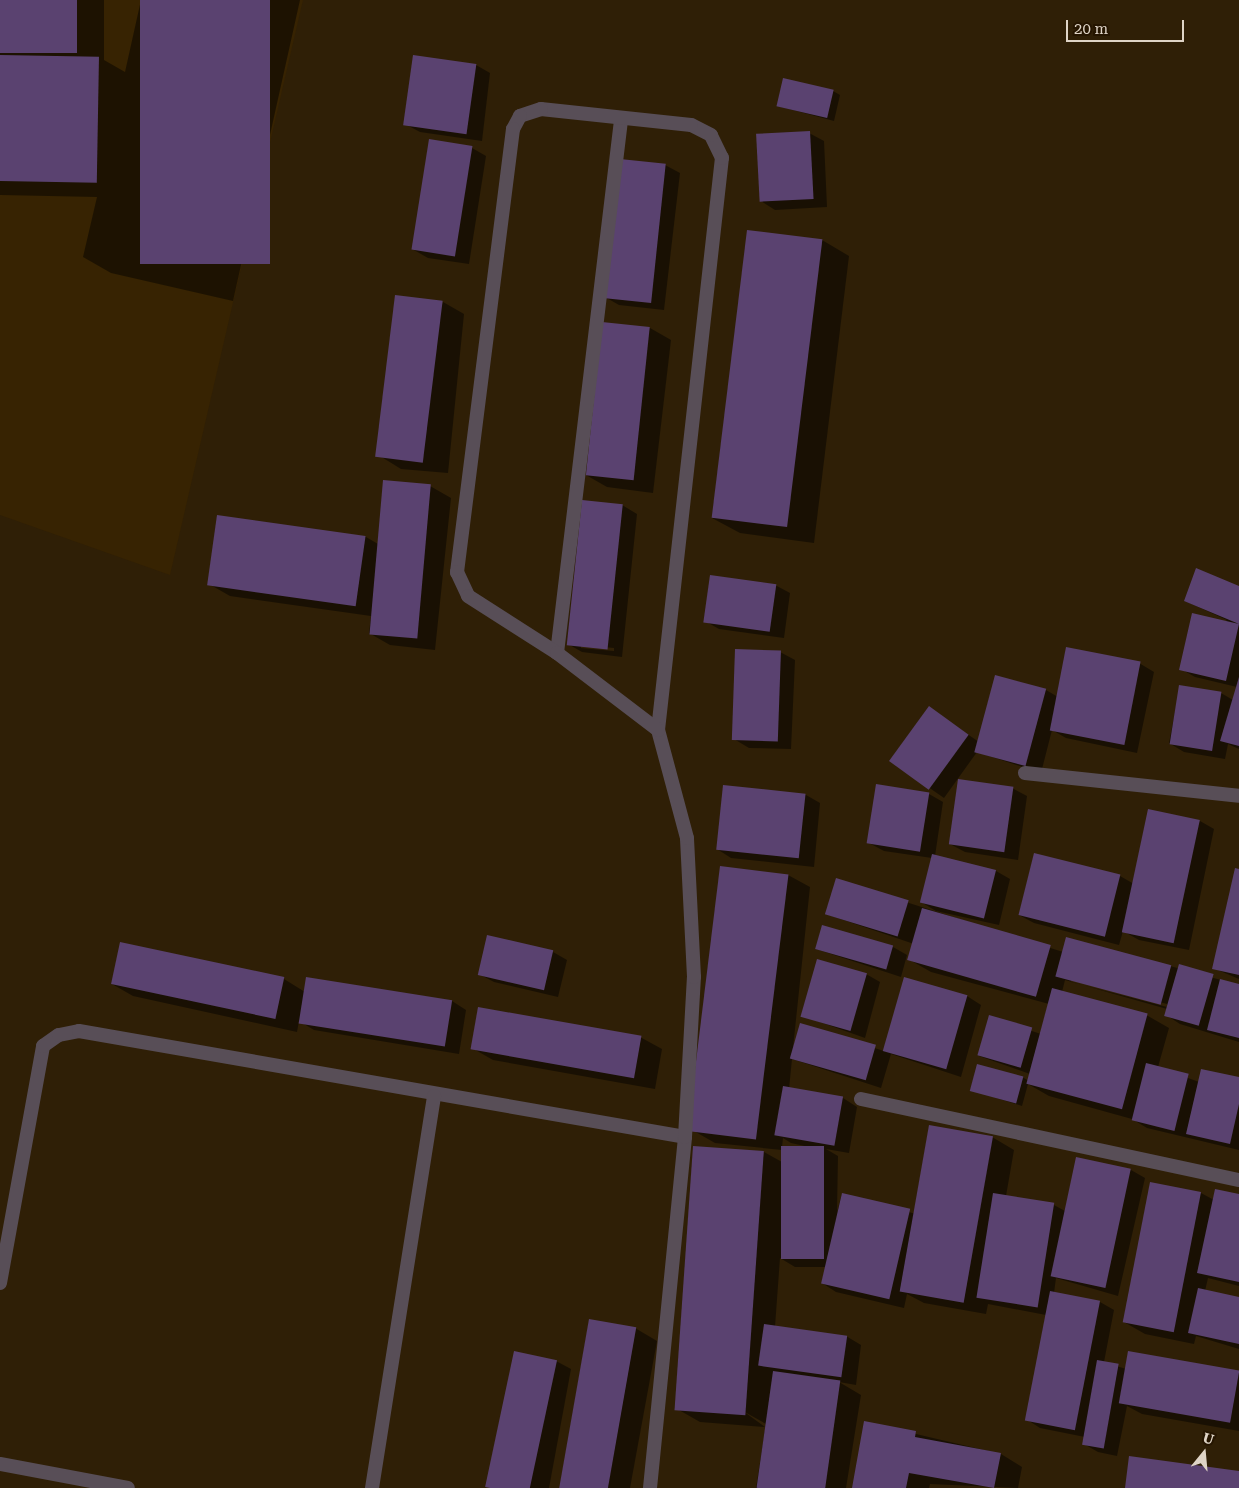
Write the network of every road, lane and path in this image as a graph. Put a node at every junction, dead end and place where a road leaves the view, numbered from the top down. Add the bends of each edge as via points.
1 (621, 120) junction
2 (557, 653) junction
3 (658, 730) junction
4 (1025, 772) dead end
5 (1239, 796) edge
6 (434, 1096) junction
7 (861, 1099) dead end
8 (685, 1137) junction
9 (1239, 1180) edge
10 (0, 1283) edge
11 (0, 1464) edge
12 (128, 1488) edge
13 (372, 1488) edge
14 (650, 1488) edge

1 - 2 street
1 - 2 street via 541,109 520,116 513,130 457,572 468,596
1 - 3 street via 691,125 711,135 722,158
2 - 3 street
3 - 8 street via 686,838 694,977
4 - 5 street
6 - 8 street
6 - 10 street via 79,1031 58,1035 43,1046
6 - 13 street
7 - 9 street
8 - 14 street
11 - 12 street

